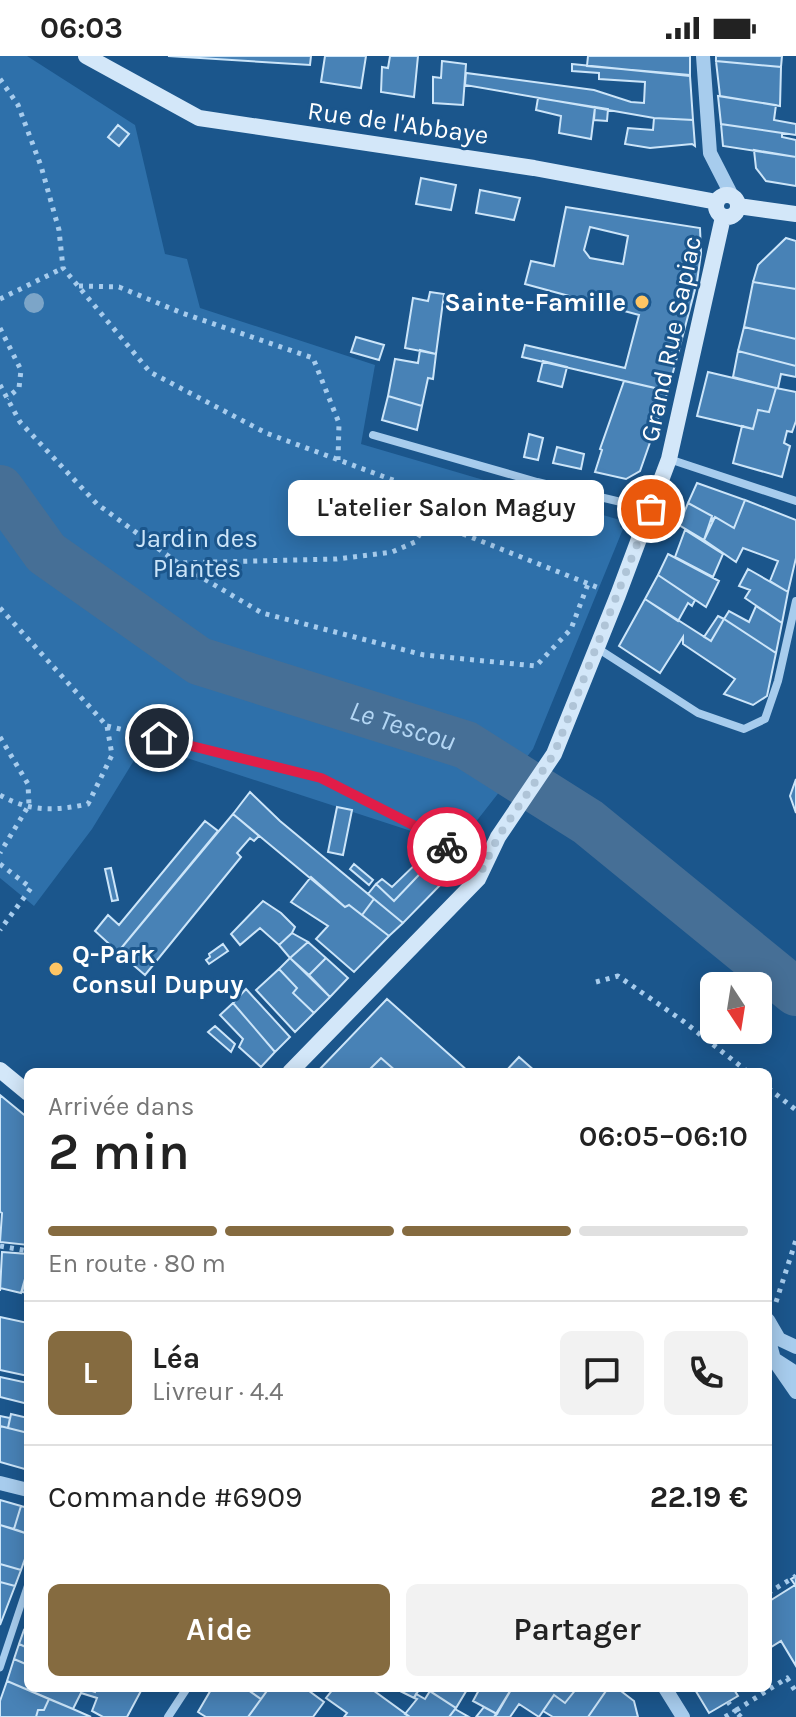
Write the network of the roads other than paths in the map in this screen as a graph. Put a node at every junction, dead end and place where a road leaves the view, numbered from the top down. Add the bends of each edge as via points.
1 (86, 56) edge
2 (703, 56) edge
3 (727, 205) junction
4 (796, 214) edge
5 (373, 435) dead end
6 (669, 459) junction
7 (796, 501) edge
8 (651, 509) junction
9 (796, 601) edge
10 (597, 648) junction
11 (159, 738) road end
12 (482, 870) junction
13 (294, 1068) edge
14 (0, 1070) edge
15 (24, 1090) edge
16 (772, 1327) edge
17 (791, 1344) edge
18 (772, 1352) edge
19 (774, 1359) junction
20 (796, 1373) edge
21 (796, 1392) edge
22 (0, 1483) edge
23 (24, 1489) edge
24 (24, 1596) edge
25 (0, 1668) edge
26 (184, 1692) edge
27 (667, 1692) edge
28 (168, 1717) edge
29 (683, 1717) edge

1 - 3 main road, Rue de l'Abbaye via 199,118 534,168
2 - 3 street via 710,153
3 - 4 main road, Rue de l'Abbaye
3 - 6 main road, Grand Rue Sapiac
5 - 8 street
6 - 7 street
6 - 8 main road, Grand Rue Sapiac
8 - 10 main road, Grand Rue Sapiac
9 - 10 street via 765,719 744,729 698,713
10 - 12 main road, Grand Rue Sapiac via 554,754
11 - 12 street via 321,778 419,828
12 - 13 main road, Grand Rue Sapiac
14 - 15 main road
16 - 17 street via 779,1339
18 - 19 street
19 - 20 street
19 - 21 street
22 - 23 street
24 - 25 street
26 - 28 street
27 - 29 street

